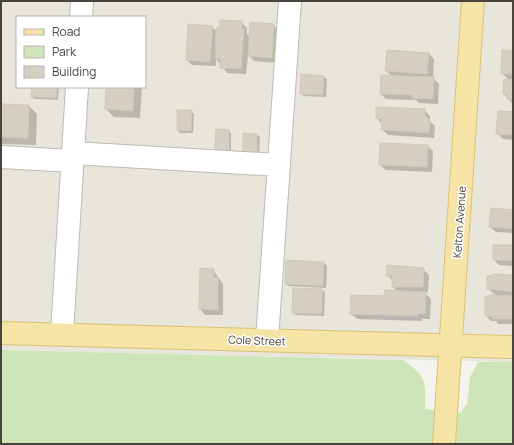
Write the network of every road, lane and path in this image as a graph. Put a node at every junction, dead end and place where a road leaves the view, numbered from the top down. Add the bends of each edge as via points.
1 (82, 1) edge
2 (290, 1) edge
3 (474, 1) edge
4 (81, 16) edge
5 (77, 88) edge
6 (1, 157) edge
7 (73, 157) junction
8 (279, 165) junction
9 (1, 333) edge
10 (62, 334) junction
11 (268, 340) junction
12 (450, 346) junction
13 (513, 347) edge
14 (444, 444) edge

1 - 4 lane
2 - 8 lane
3 - 12 main road, Kelton Avenue
5 - 7 lane
6 - 7 lane
7 - 8 lane
7 - 10 lane
8 - 11 lane
9 - 10 main road, Cole Street
10 - 11 main road, Cole Street
11 - 12 main road, Cole Street
12 - 13 main road, Cole Street
12 - 14 main road, Kelton Avenue

